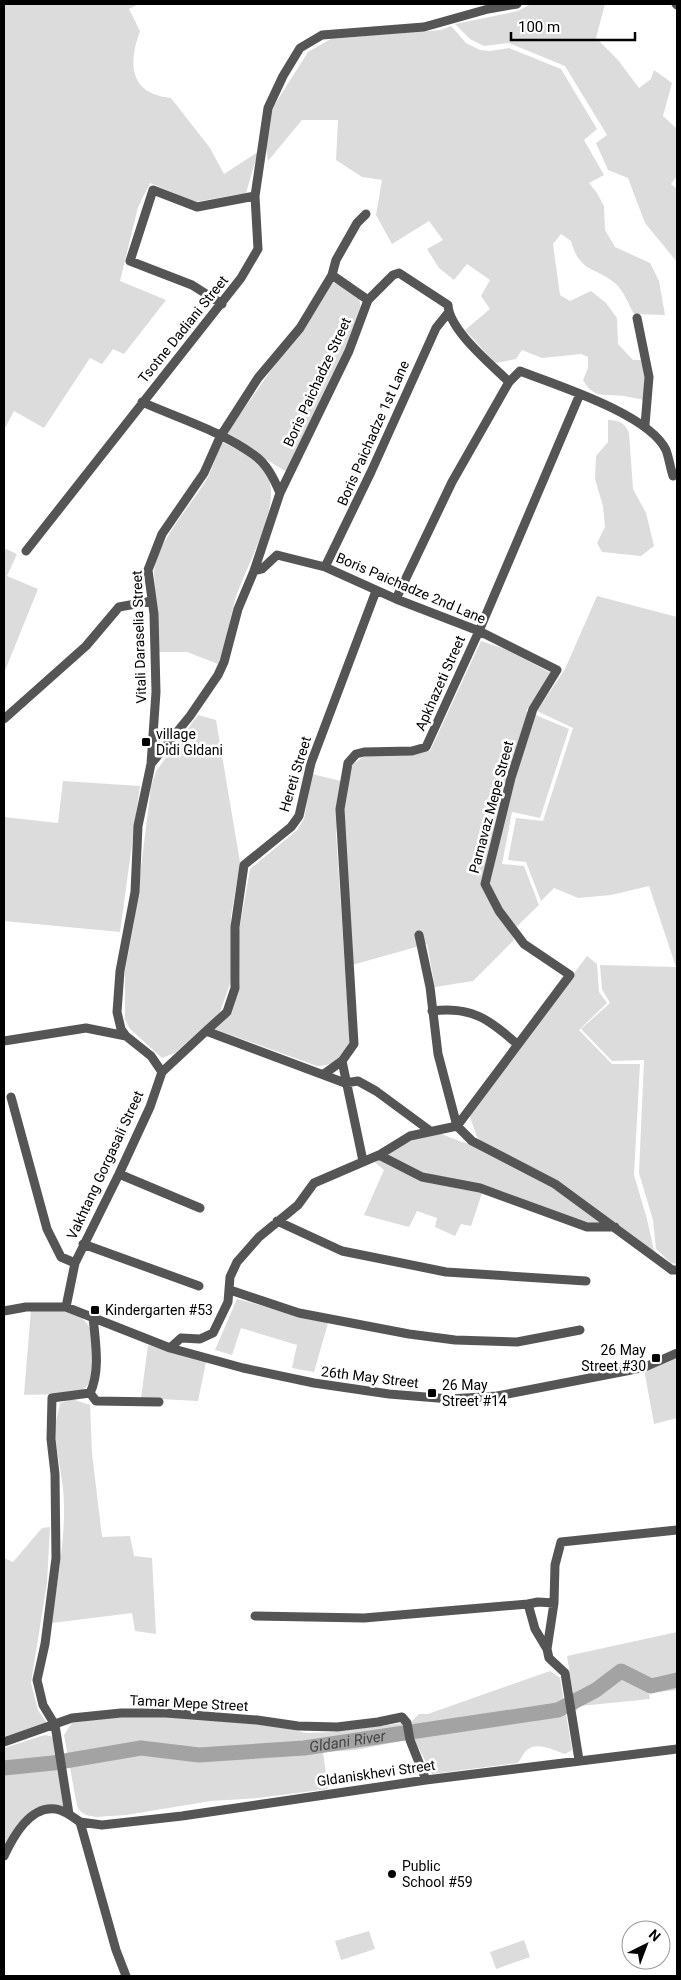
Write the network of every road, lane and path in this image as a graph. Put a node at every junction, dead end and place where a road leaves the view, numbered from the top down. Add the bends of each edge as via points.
1 (517, 4) edge
2 (255, 196) junction
3 (366, 214) dead end
4 (332, 275) junction
5 (368, 300) junction
6 (222, 304) junction
7 (448, 313) junction
8 (637, 318) dead end
9 (509, 382) junction
10 (580, 394) junction
11 (142, 402) junction
12 (645, 425) junction
13 (220, 437) junction
14 (673, 476) dead end
15 (280, 493) junction
16 (26, 551) dead end
17 (325, 567) junction
18 (254, 571) junction
19 (376, 591) junction
20 (396, 599) junction
21 (152, 601) junction
22 (478, 631) junction
23 (557, 670) joint
24 (4, 719) edge
25 (151, 764) junction
26 (419, 935) dead end
27 (432, 1011) junction
28 (206, 1031) junction
29 (126, 1036) junction
30 (4, 1042) edge
31 (517, 1044) junction
32 (342, 1061) junction
33 (162, 1072) junction
34 (324, 1074) junction
35 (345, 1083) junction
36 (11, 1096) dead end
37 (456, 1126) junction
38 (429, 1130) junction
39 (379, 1155) junction
40 (363, 1161) junction
41 (119, 1174) junction
42 (200, 1208) dead end
43 (277, 1221) junction
44 (615, 1227) junction
45 (83, 1244) junction
46 (75, 1263) junction
47 (677, 1270) edge
48 (586, 1281) dead end
49 (199, 1286) dead end
50 (230, 1290) junction
51 (66, 1306) junction
52 (4, 1311) edge
53 (93, 1316) junction
54 (580, 1330) dead end
55 (170, 1348) junction
56 (677, 1353) edge
57 (90, 1393) junction
58 (159, 1402) dead end
59 (677, 1530) edge
60 (554, 1603) junction
61 (528, 1604) junction
62 (255, 1616) dead end
63 (546, 1649) junction
64 (55, 1725) junction
65 (4, 1742) edge
66 (677, 1749) edge
67 (579, 1760) junction
68 (426, 1780) junction
69 (69, 1814) junction
70 (80, 1822) junction
71 (4, 1856) edge
72 (126, 1976) edge

1 - 2 street, Tsotne Dadiani Street via 424,27 322,35 300,48 268,108
2 - 6 street, Tsotne Dadiani Street via 258,249
2 - 6 street via 197,207 153,190 144,214 130,261 192,285
3 - 4 street, Vitali Daraselia Street via 357,223 336,260
4 - 5 street
4 - 13 street, Vitali Daraselia Street via 300,328 258,378
5 - 7 street, Boris Paichadze Street via 399,273 448,305
5 - 15 street, Boris Paichadze Street via 349,352
6 - 11 street, Tsotne Dadiani Street
7 - 9 street, Boris Paichadze Street via 454,325
7 - 17 street, Boris Paichadze 1st Lane via 436,328
8 - 12 street via 650,377
9 - 10 street via 520,371
9 - 20 street via 452,482
10 - 12 street
10 - 22 street, Apkhazeti Street
11 - 13 street, Tsotne Dadiani Street
11 - 16 street
12 - 14 street via 665,449
13 - 15 street, Tsotne Dadiani Street via 255,455 272,473
13 - 21 street, Vitali Daraselia Street via 204,474 162,534 148,570
15 - 18 street, Boris Paichadze Street
17 - 18 street, Boris Paichadze 2nd Lane via 278,555 262,569
17 - 19 street, Boris Paichadze 2nd Lane
18 - 25 street, Boris Paichadze Street via 238,609 218,675
19 - 20 street, Boris Paichadze 2nd Lane
19 - 28 street, Hereti Street via 310,763 299,816 291,827 244,865 235,927 235,988 228,1012
20 - 22 street, Boris Paichadze 2nd Lane
21 - 24 street via 119,607 86,646
21 - 25 street, Vitali Daraselia Street via 156,692
22 - 23 street, Boris Paichadze 2nd Lane
22 - 32 street, Apkhazeti Street via 426,747 412,751 364,752 356,754 348,763 340,809 354,1044
23 - 31 street, Parnavaz Mepe Street via 533,709 510,778 485,884 499,911 524,944 570,975
25 - 29 street, Vitali Daraselia Street via 142,798 134,900 120,971 118,1020
26 - 27 street
27 - 31 street via 470,1012 494,1024
27 - 37 street via 438,1054
28 - 33 street, Vakhtang Gorgasali Street
28 - 34 street
29 - 30 street via 86,1028
29 - 33 street via 151,1056
31 - 37 street, Parnavaz Mepe Street
32 - 34 street, Apkhazeti Street
32 - 35 street
33 - 41 street, Vakhtang Gorgasali Street
34 - 35 street
35 - 38 street via 358,1082 376,1091
35 - 40 street
36 - 46 street via 47,1229 61,1256
37 - 38 street
37 - 44 street via 472,1141 555,1184
38 - 39 street via 410,1136
39 - 40 street
39 - 44 street via 422,1177 480,1188 587,1227
40 - 43 street via 314,1183 298,1205
41 - 42 street
41 - 45 street, Vakhtang Gorgasali Street
43 - 48 street via 342,1251 446,1272
43 - 50 street via 236,1262 230,1277
44 - 47 street via 672,1270
45 - 46 street, Vakhtang Gorgasali Street
45 - 49 street
46 - 51 street, Vakhtang Gorgasali Street
50 - 54 street via 299,1312 455,1340 517,1342
50 - 55 street via 228,1302 213,1333 200,1340 181,1338
51 - 52 street
51 - 53 street, 26th May Street
53 - 55 street, 26th May Street
53 - 57 street via 96,1368
55 - 56 street, 26th May Street via 314,1383 450,1399 498,1396 602,1377 645,1367
57 - 58 street via 96,1401
57 - 64 street via 52,1398 56,1558 37,1680 43,1705
59 - 60 street via 561,1542 555,1565
60 - 61 street
60 - 63 street
61 - 62 street via 364,1618
61 - 63 street via 535,1629
63 - 67 street via 549,1658 566,1677
64 - 65 street
64 - 68 street, Tamar Mepe Street via 72,1718 121,1712 166,1712 337,1728 402,1716
64 - 69 street
66 - 67 street, Gldaniskhevi Street
67 - 68 street, Gldaniskhevi Street
68 - 70 street, Gldaniskhevi Street via 182,1816 102,1825
69 - 70 street
69 - 71 street via 55,1808 26,1821
70 - 72 street

